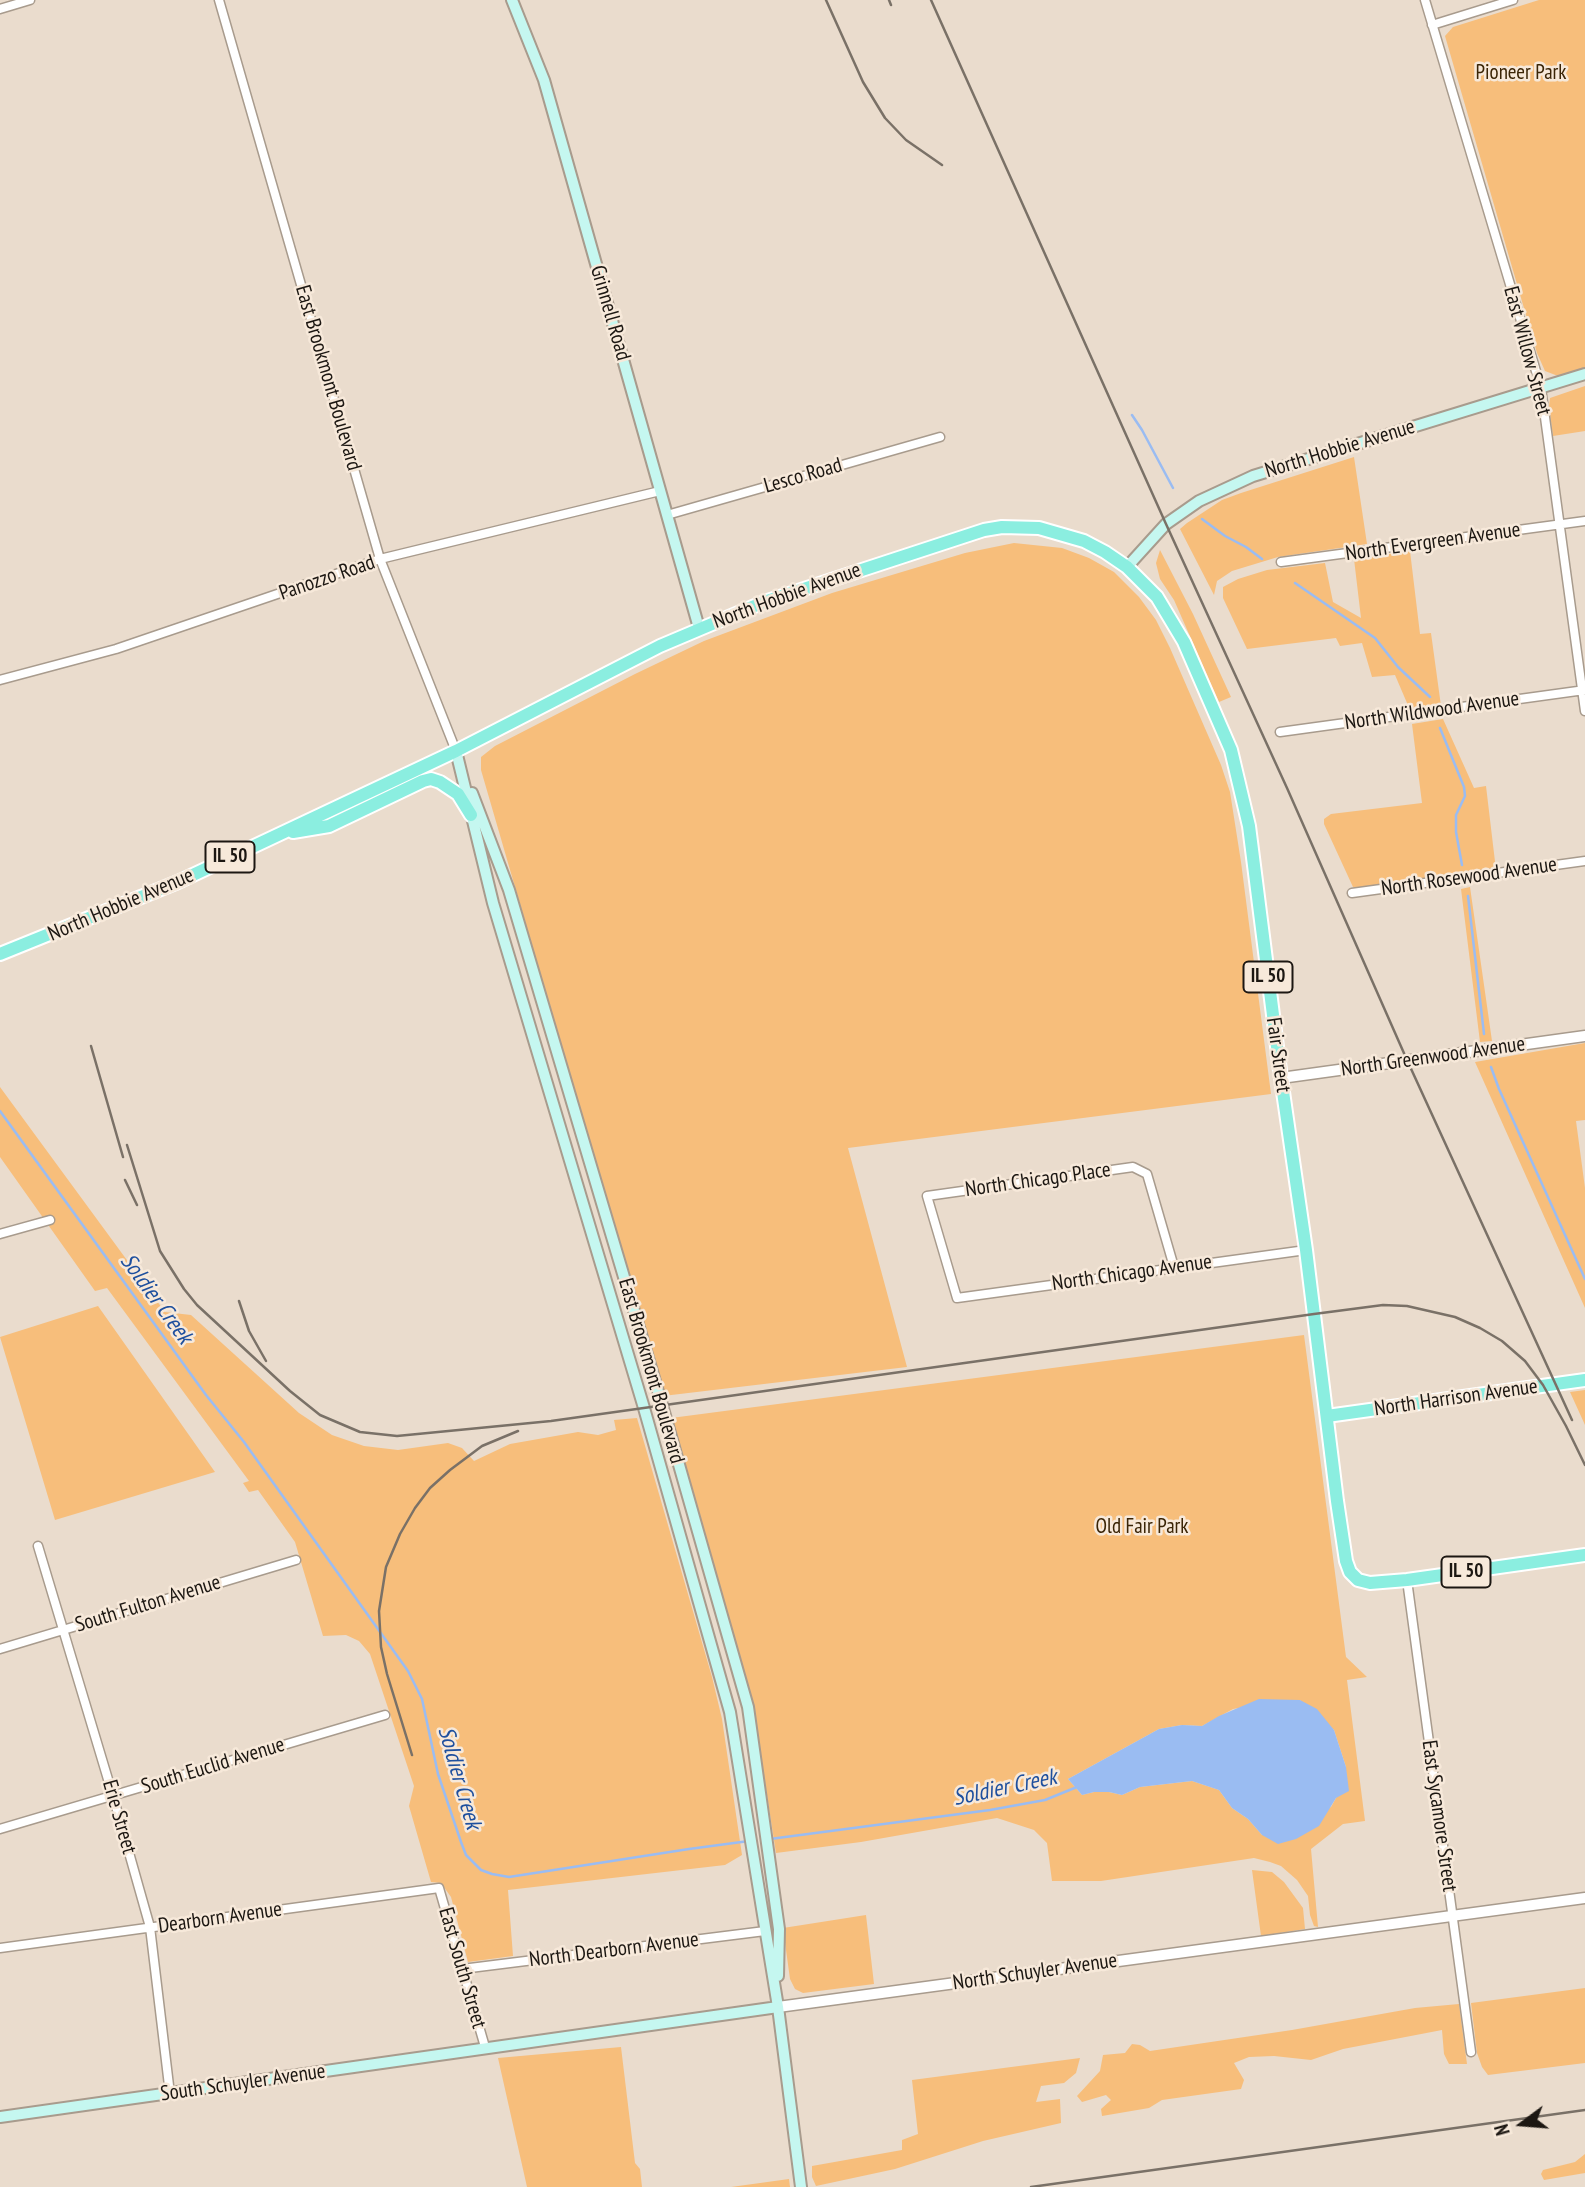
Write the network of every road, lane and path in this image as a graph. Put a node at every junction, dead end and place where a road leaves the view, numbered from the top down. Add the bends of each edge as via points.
1 (30, 0) edge
2 (219, 0) edge
3 (512, 0) edge
4 (1425, 0) edge
5 (1513, 0) edge
6 (0, 9) edge
7 (1432, 25) junction
8 (1585, 374) edge
9 (1541, 388) junction
10 (940, 437) dead end
11 (660, 491) junction
12 (667, 514) junction
13 (1585, 521) edge
14 (1560, 525) junction
15 (380, 559) junction
16 (1281, 562) dead end
17 (1127, 567) junction
18 (699, 628) junction
19 (0, 680) edge
20 (1584, 691) edge
21 (1585, 711) edge
22 (1280, 732) dead end
23 (456, 751) junction
24 (471, 815) junction
25 (282, 833) junction
26 (1585, 861) edge
27 (1352, 893) dead end
28 (0, 954) edge
29 (1585, 1036) edge
30 (1281, 1078) junction
31 (50, 1220) dead end
32 (0, 1234) edge
33 (1306, 1250) junction
34 (1174, 1267) junction
35 (957, 1298) joint
36 (1585, 1380) edge
37 (1326, 1416) junction
38 (38, 1546) dead end
39 (1585, 1555) edge
40 (296, 1560) dead end
41 (1407, 1580) junction
42 (64, 1630) junction
43 (0, 1648) edge
44 (385, 1715) dead end
45 (113, 1796) junction
46 (0, 1829) edge
47 (439, 1888) joint
48 (1585, 1898) edge
49 (1453, 1916) junction
50 (150, 1927) junction
51 (765, 1931) junction
52 (0, 1948) edge
53 (463, 1969) junction
54 (778, 2007) junction
55 (485, 2047) junction
56 (1471, 2052) dead end
57 (170, 2094) junction
58 (0, 2117) edge
59 (801, 2187) edge

1 - 6 street
2 - 15 street, East Brookmont Boulevard
3 - 11 main road, Grinnell Road via 544,80
4 - 7 street, East Willow Street
5 - 7 street
7 - 9 street, East Willow Street
8 - 9 main road, North Hobbie Avenue
9 - 14 street, East Willow Street
9 - 17 main road, North Hobbie Avenue via 1253,476 1199,500 1166,524
10 - 12 street, Lesco Road
11 - 12 main road, Grinnell Road
11 - 15 street, Panozzo Road
12 - 18 main road, Grinnell Road
13 - 14 street, North Evergreen Avenue
14 - 16 street, North Evergreen Avenue
14 - 20 street, East Willow Street
15 - 19 street, Panozzo Road via 116,649
15 - 23 street, East Brookmont Boulevard
17 - 18 main road, North Hobbie Avenue / IL 50 via 1105,552 1059,533 1002,527 800,589
17 - 30 main road, Fair Street / IL 50 via 1157,597 1184,642 1231,750 1249,826
18 - 23 main road, North Hobbie Avenue / IL 50
20 - 21 street, East Willow Street
20 - 22 street, North Wildwood Avenue
23 - 24 main road, East Brookmont Boulevard
23 - 25 main road, North Hobbie Avenue / IL 50
23 - 54 main road, East Brookmont Boulevard via 509,890 748,1707 779,1929
24 - 25 main road via 458,794 431,779 329,826
24 - 51 main road, East Brookmont Boulevard via 730,1712
25 - 28 main road, North Hobbie Avenue / IL 50 via 178,882
26 - 27 street, North Rosewood Avenue
29 - 30 street, North Greenwood Avenue
30 - 33 main road, Fair Street / IL 50
31 - 32 street
33 - 34 street, North Chicago Avenue
33 - 37 main road, Fair Street / IL 50
34 - 35 street, North Chicago Avenue
34 - 35 street, North Chicago Place via 1147,1174 1133,1167 927,1196
36 - 37 main road, North Harrison Avenue
37 - 41 main road, Fair Street / IL 50 via 1350,1572 1370,1583
38 - 42 street, Erie Street
39 - 41 main road, IL 50
40 - 42 street, South Fulton Avenue
41 - 49 street, East Sycamore Street
42 - 43 street, South Fulton Avenue
42 - 45 street, Erie Street
44 - 45 street, South Euclid Avenue
45 - 46 street, South Euclid Avenue
45 - 50 street, Erie Street
47 - 50 street, Dearborn Avenue
47 - 53 street, East South Street
48 - 49 street, North Schuyler Avenue
49 - 54 street, North Schuyler Avenue
49 - 56 street, East Sycamore Street
50 - 52 street, Dearborn Avenue
50 - 57 street, Erie Street
51 - 53 street, North Dearborn Avenue
51 - 54 main road, East Brookmont Boulevard
53 - 55 street, East South Street
54 - 55 main road, North Schuyler Avenue
54 - 59 main road, East Brookmont Boulevard
55 - 57 main road, South Schuyler Avenue
57 - 58 main road, South Schuyler Avenue

